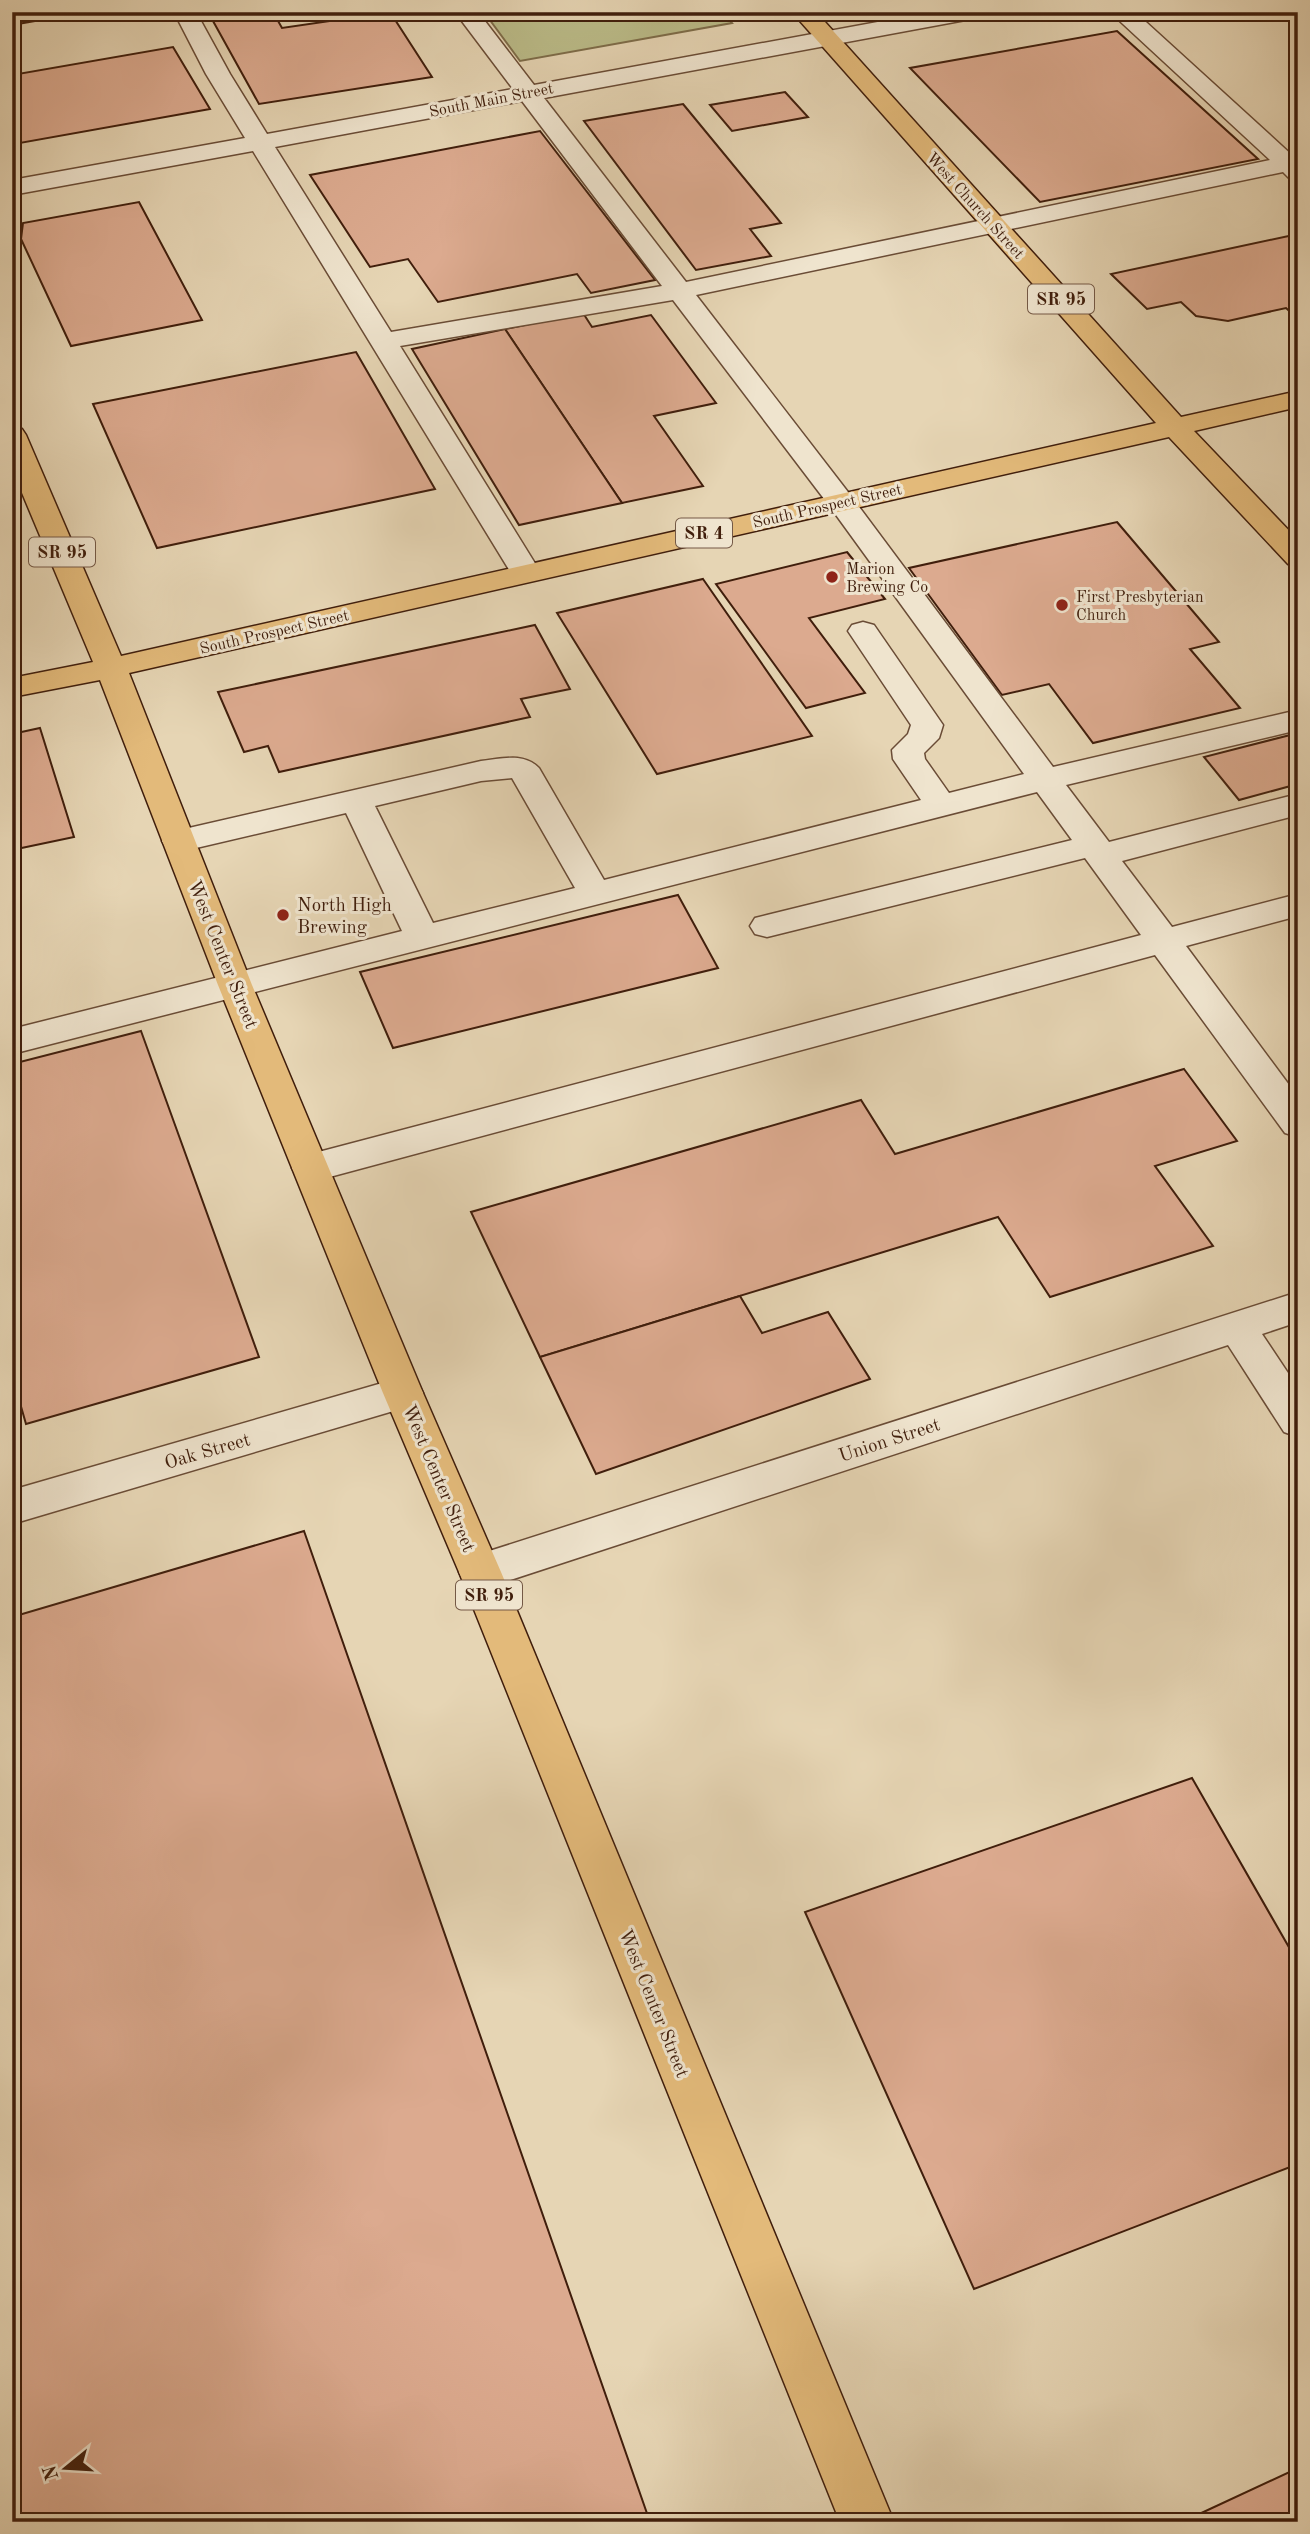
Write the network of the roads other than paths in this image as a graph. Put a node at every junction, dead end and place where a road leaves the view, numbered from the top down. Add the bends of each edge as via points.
1 (185, 12) edge
2 (466, 12) edge
3 (803, 12) edge
4 (971, 12) edge
5 (1121, 12) edge
6 (826, 37) junction
7 (525, 93) junction
8 (261, 142) junction
9 (1295, 166) edge
10 (12, 188) edge
11 (993, 224) junction
12 (678, 291) junction
13 (384, 341) junction
14 (1298, 399) edge
15 (1175, 426) junction
16 (12, 435) edge
17 (841, 502) junction
18 (1298, 558) edge
19 (526, 573) junction
20 (863, 631) dead end
21 (111, 668) junction
22 (12, 688) edge
23 (1298, 720) edge
24 (1046, 779) junction
25 (356, 800) junction
26 (1298, 804) edge
27 (941, 806) junction
28 (179, 841) junction
29 (1098, 850) junction
30 (595, 894) junction
31 (1298, 905) edge
32 (767, 926) dead end
33 (422, 937) junction
34 (1164, 942) junction
35 (235, 985) junction
36 (12, 1042) edge
37 (1298, 1124) edge
38 (311, 1168) junction
39 (1298, 1307) edge
40 (1236, 1326) junction
41 (403, 1393) junction
42 (1298, 1421) edge
43 (12, 1507) edge
44 (480, 1572) junction
45 (866, 2522) edge

1 - 8 street
2 - 7 street
3 - 6 main road, SR 95
4 - 6 street, South Main Street
5 - 9 street
6 - 7 street, South Main Street
6 - 11 main road, West Church Street / SR 95
7 - 8 street, South Main Street
7 - 12 street
8 - 10 street, South Main Street
8 - 13 street
9 - 11 street
11 - 12 street
11 - 15 main road, West Church Street / SR 95
12 - 13 street
12 - 17 street
13 - 19 street
14 - 15 main road, South Prospect Street / SR 4
15 - 17 main road, South Prospect Street / SR 4
15 - 18 main road, West Church Street / SR 95
16 - 21 main road, West Center Street / SR 95
17 - 19 main road, South Prospect Street / SR 4
17 - 24 street
19 - 21 main road, South Prospect Street / SR 4
20 - 27 street via 927,725 923,738 908,750 909,758
21 - 22 main road, SR 4
21 - 28 main road, West Center Street / SR 95
23 - 24 street
24 - 27 street
24 - 29 street
25 - 28 street
25 - 30 street via 481,771 520,767
25 - 33 street
26 - 29 street
27 - 30 street
28 - 35 main road, West Center Street / SR 95
29 - 32 street
29 - 34 street
30 - 33 street
31 - 34 street
33 - 35 street
34 - 37 street
34 - 38 street
35 - 36 street
35 - 38 main road, West Center Street / SR 95
38 - 41 main road, West Center Street / SR 95
39 - 40 street, Union Street
40 - 42 street
40 - 44 street, Union Street
41 - 43 street, Oak Street
41 - 44 main road, West Center Street / SR 95
44 - 45 main road, West Center Street / SR 95

